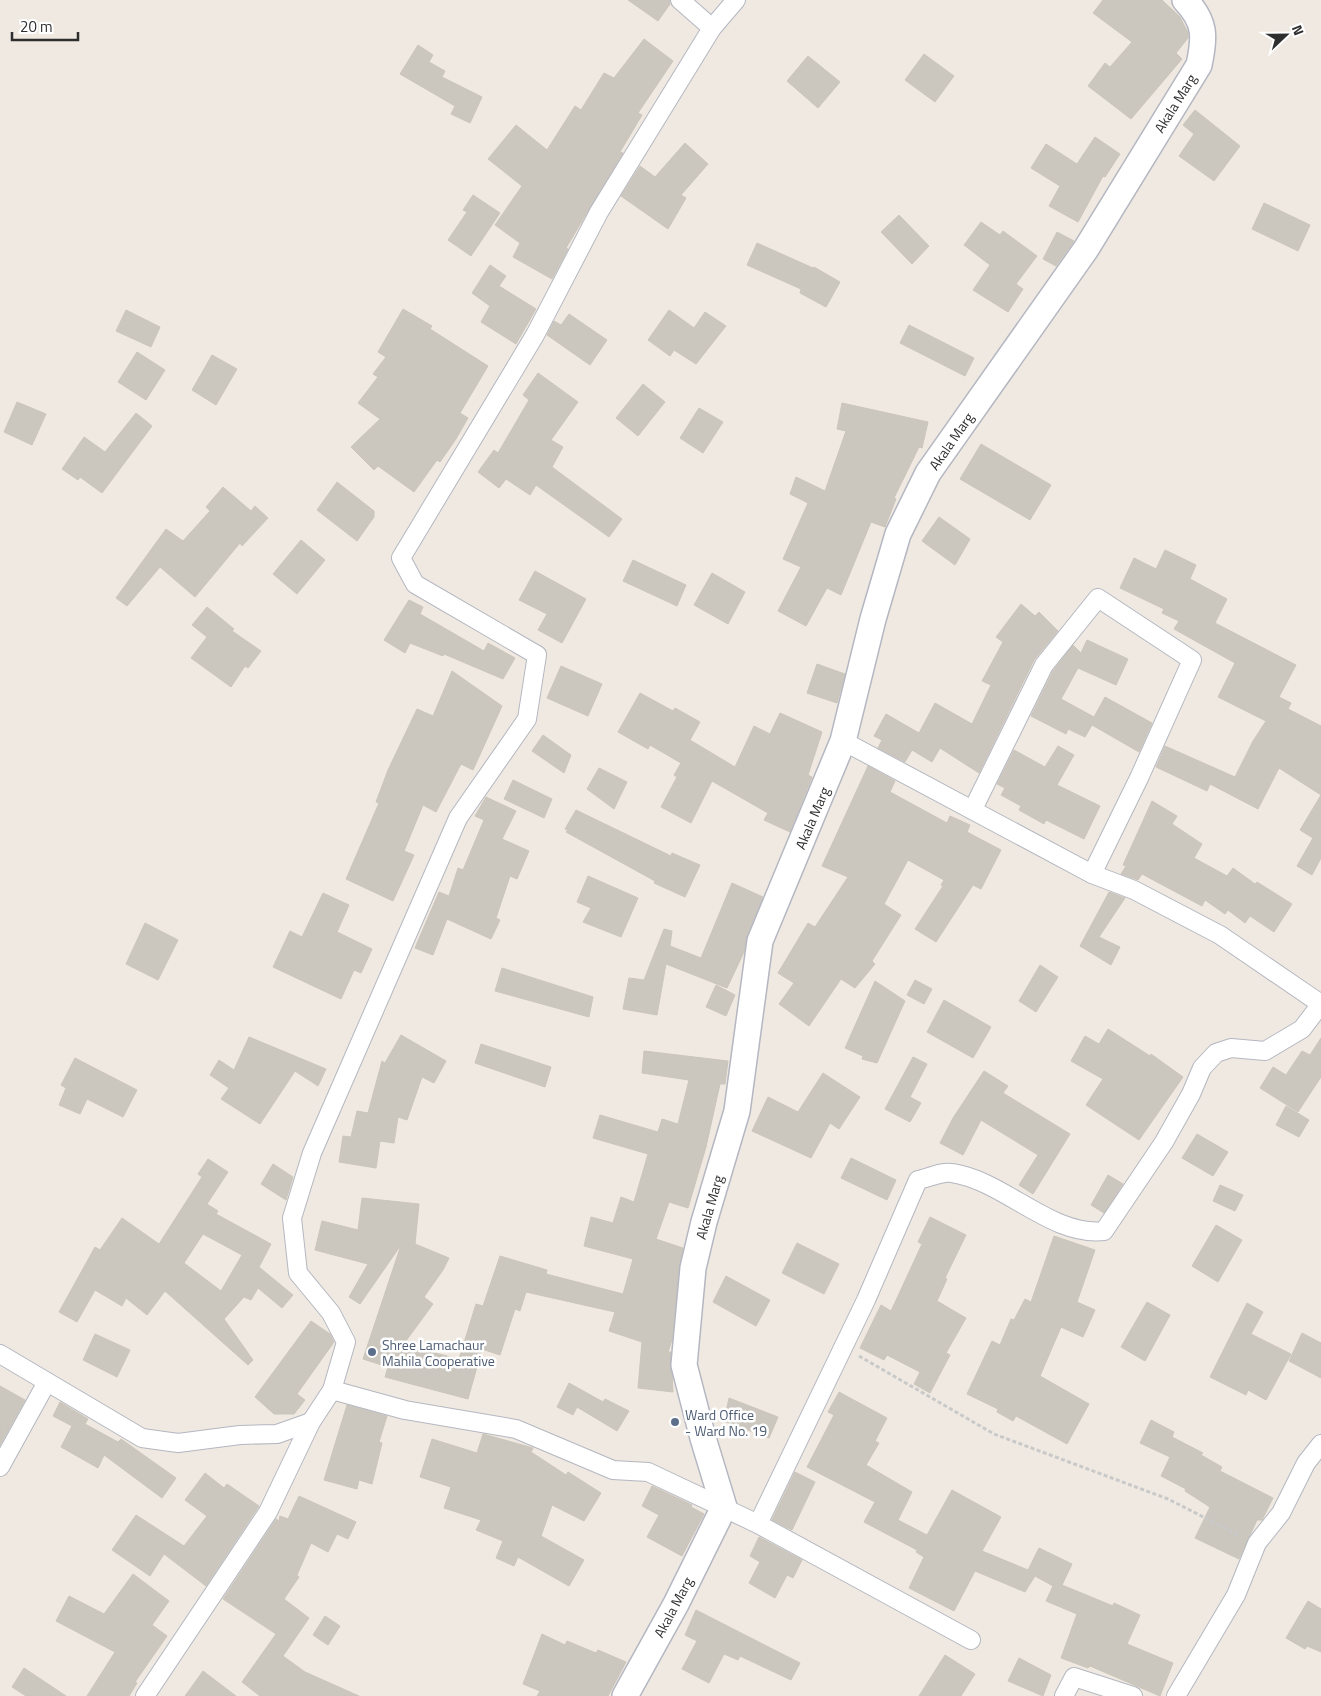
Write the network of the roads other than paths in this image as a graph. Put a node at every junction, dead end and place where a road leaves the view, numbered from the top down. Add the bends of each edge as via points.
1 (680, 0) edge
2 (736, 0) edge
3 (1185, 0) edge
4 (712, 28) junction
5 (843, 741) junction
6 (973, 809) junction
7 (1092, 874) junction
8 (1321, 1004) edge
9 (0, 1354) edge
10 (47, 1382) junction
11 (332, 1390) junction
12 (311, 1422) junction
13 (1321, 1444) edge
14 (0, 1467) edge
15 (724, 1507) junction
16 (758, 1524) junction
17 (971, 1640) dead end
18 (145, 1696) edge
19 (625, 1696) edge
20 (1064, 1696) edge
21 (1133, 1696) edge
22 (1176, 1696) edge

1 - 4 street
2 - 4 street
3 - 5 main road, Akala Marg via 1202,22 1204,43 1199,66 1086,249 928,473 898,534 872,619
4 - 11 street via 599,212 535,335 401,558 416,584 537,655 527,720 458,818 312,1153 292,1218 298,1273 331,1313 346,1342
5 - 6 street
5 - 15 main road, Akala Marg via 760,941 737,1111 693,1268 684,1365
6 - 7 street
6 - 7 street via 1044,665 1098,598 1192,660
7 - 8 street via 1134,890 1220,935
8 - 16 street via 1302,1029 1265,1051 1231,1048 1216,1053 1202,1068 1164,1142 1104,1231 1087,1233 1051,1219 990,1185 950,1172 918,1180 844,1346
9 - 10 street
10 - 12 street via 142,1438 178,1443 277,1434
10 - 14 street
11 - 12 street
11 - 15 street via 405,1410 516,1429 613,1470 648,1472
12 - 18 street via 268,1512
13 - 22 street via 1306,1463 1281,1513 1258,1544 1236,1595
15 - 16 street
15 - 19 main road, Akala Marg
16 - 17 street
20 - 21 street via 1074,1677

